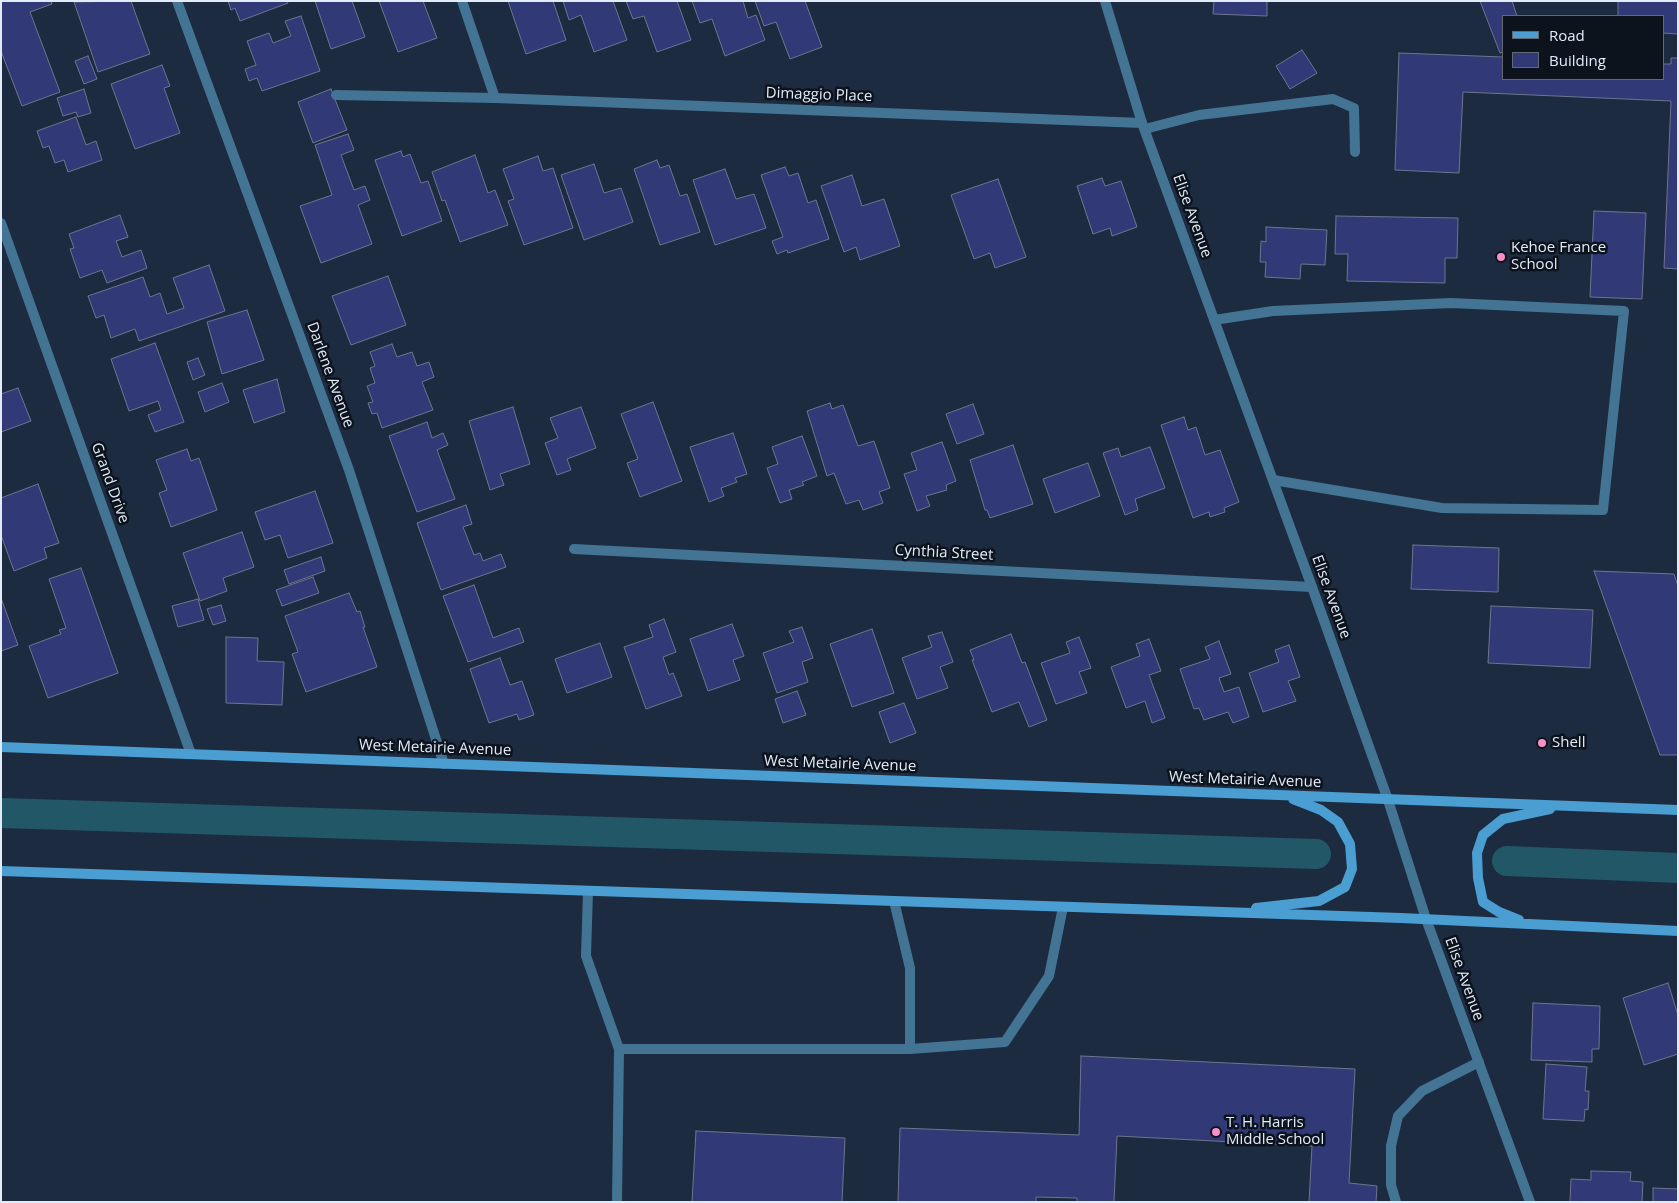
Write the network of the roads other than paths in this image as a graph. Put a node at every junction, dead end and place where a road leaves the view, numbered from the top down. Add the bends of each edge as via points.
1 (177, 1) edge
2 (462, 1) edge
3 (1105, 1) edge
4 (336, 96) dead end
5 (496, 98) junction
6 (1144, 126) junction
7 (1355, 152) dead end
8 (1, 223) edge
9 (1214, 320) junction
10 (1273, 480) junction
11 (574, 549) dead end
12 (1312, 587) junction
13 (1, 747) edge
14 (191, 754) junction
15 (444, 764) junction
16 (1285, 796) junction
17 (1388, 800) junction
18 (1566, 806) junction
19 (1678, 810) edge
20 (1, 871) edge
21 (588, 891) junction
22 (894, 901) junction
23 (1063, 907) junction
24 (1223, 912) junction
25 (1426, 919) junction
26 (1527, 924) junction
27 (1678, 931) edge
28 (619, 1049) junction
29 (910, 1049) junction
30 (1479, 1062) junction
31 (617, 1202) edge
32 (1396, 1202) edge
33 (1530, 1202) edge

1 - 15 street, Darlene Avenue via 349,470
2 - 5 street
3 - 6 street, Elise Avenue
4 - 5 street, Dimaggio Place
5 - 6 street, Dimaggio Place
6 - 7 street, Dimaggio Place via 1199,115 1333,99 1354,108
6 - 9 street, Elise Avenue
8 - 14 street, Grand Drive
9 - 10 street, Elise Avenue
9 - 10 street via 1272,311 1451,303 1624,311 1603,510 1442,508
10 - 12 street, Elise Avenue
11 - 12 street, Cynthia Street
12 - 17 street, Elise Avenue
13 - 14 main road, West Metairie Avenue
14 - 15 main road, West Metairie Avenue
15 - 16 main road, West Metairie Avenue
16 - 17 main road, West Metairie Avenue
16 - 24 main road via 1322,810 1338,822 1350,844 1352,869 1345,887 1319,901
17 - 18 main road, West Metairie Avenue
17 - 25 street, Elise Avenue
18 - 19 main road, West Metairie Avenue
18 - 26 main road via 1503,819 1483,835 1477,853 1483,902
20 - 21 main road
21 - 22 main road
21 - 28 street via 586,956
22 - 23 main road
22 - 29 street via 910,968
23 - 24 main road
23 - 29 street via 1049,976 1006,1042
24 - 25 main road
25 - 26 main road
25 - 30 street, Elise Avenue
26 - 27 main road
28 - 29 street
28 - 31 street
30 - 32 street via 1422,1091 1398,1116 1391,1146 1391,1185
30 - 33 street, Elise Avenue

